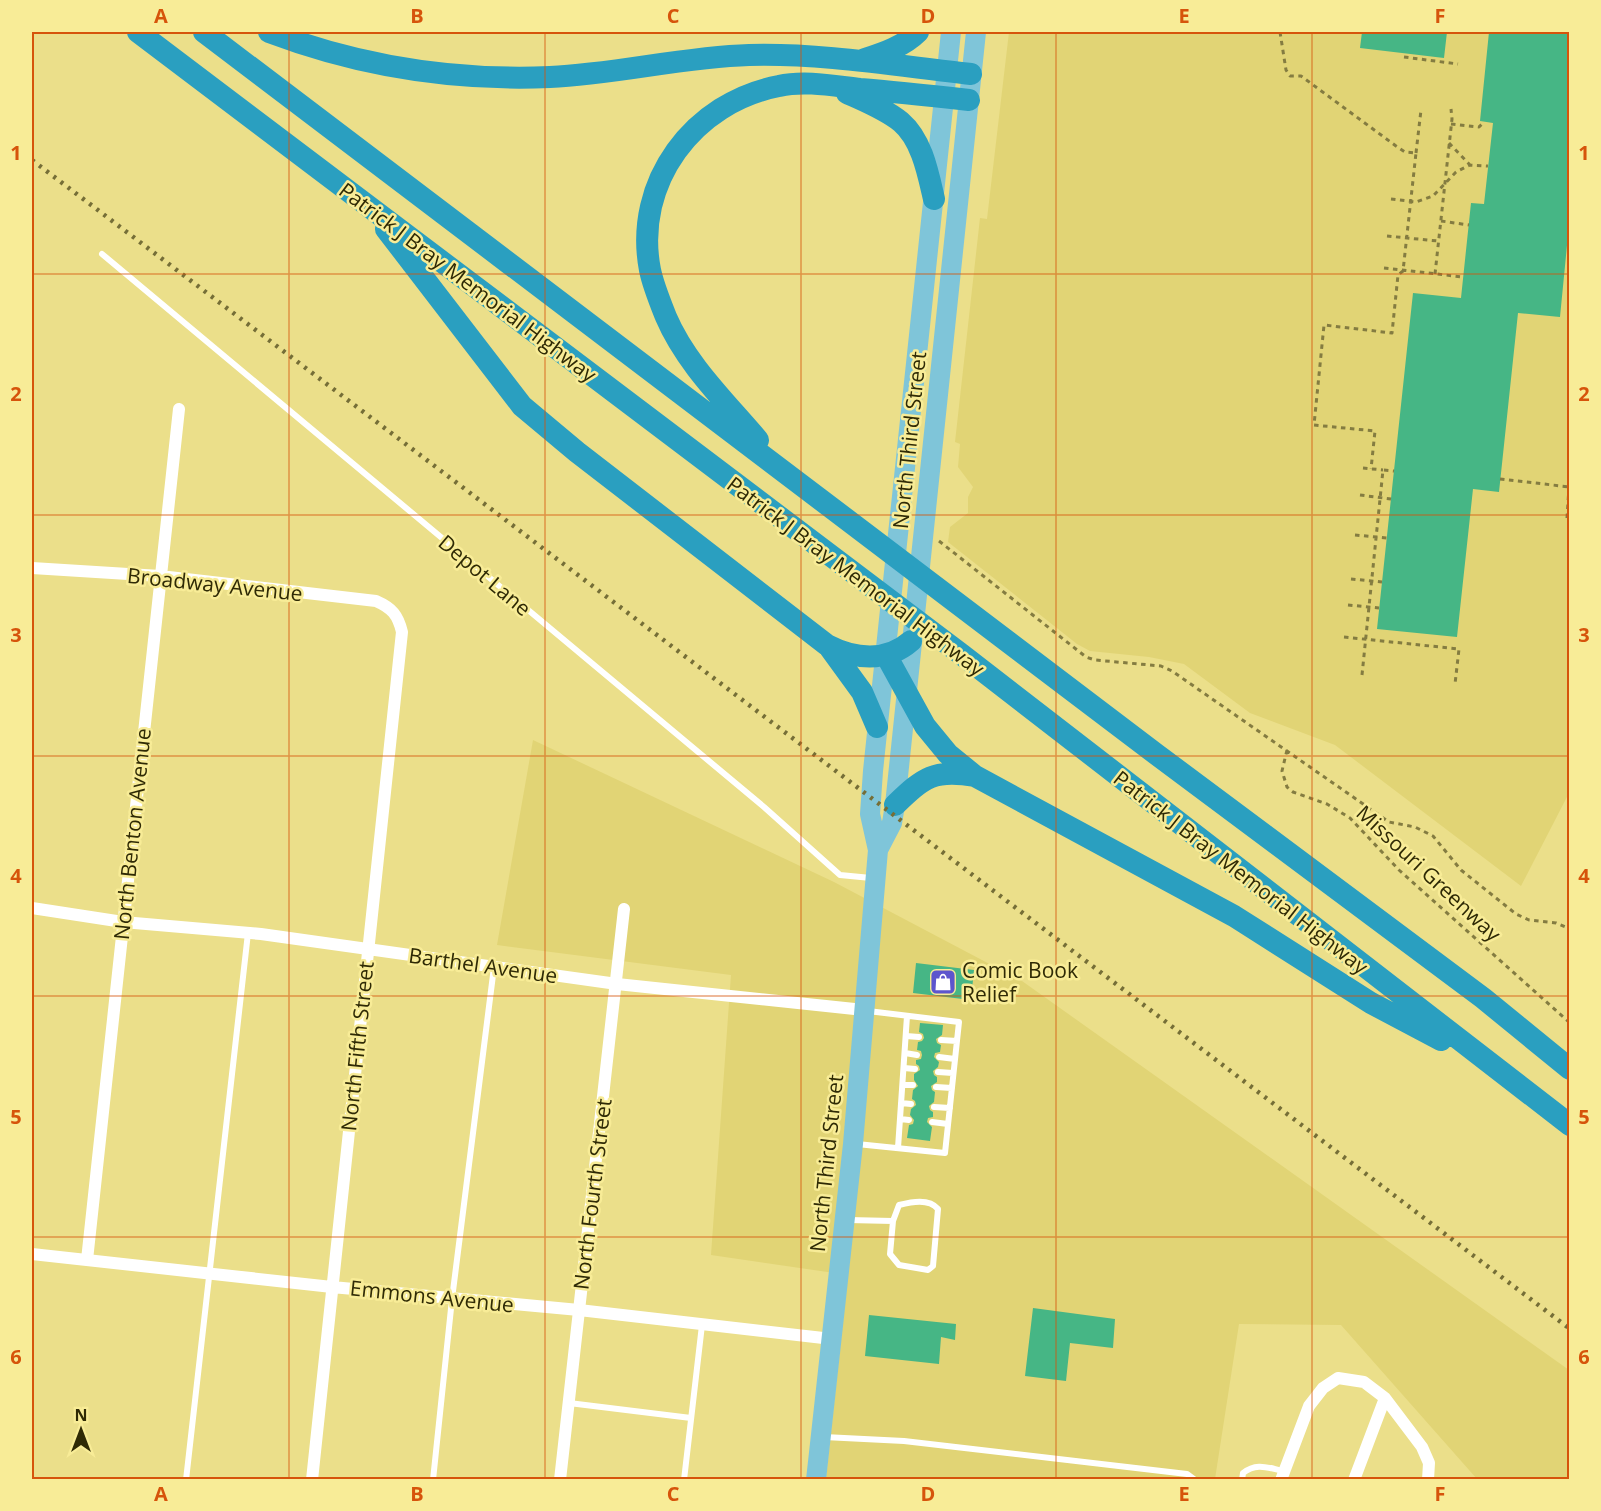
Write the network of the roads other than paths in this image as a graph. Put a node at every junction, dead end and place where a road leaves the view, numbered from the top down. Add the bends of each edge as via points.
1 (138, 32) edge
2 (204, 32) edge
3 (269, 32) edge
4 (918, 32) edge
5 (951, 32) edge
6 (976, 32) edge
7 (858, 61) junction
8 (947, 72) junction
9 (971, 74) junction
10 (832, 86) junction
11 (944, 98) junction
12 (969, 100) junction
13 (934, 199) junction
14 (369, 206) junction
15 (102, 254) dead end
16 (179, 409) dead end
17 (786, 474) junction
18 (32, 568) edge
19 (160, 576) junction
20 (395, 614) joint
21 (911, 641) junction
22 (827, 645) junction
23 (886, 655) junction
24 (906, 693) junction
25 (877, 727) junction
26 (975, 777) junction
27 (895, 806) junction
28 (878, 850) junction
29 (875, 878) junction
30 (32, 908) edge
31 (624, 909) dead end
32 (123, 922) junction
33 (248, 933) junction
34 (367, 949) junction
35 (494, 967) junction
36 (617, 984) junction
37 (864, 1010) junction
38 (908, 1016) junction
39 (906, 1036) junction
40 (919, 1037) dead end
41 (941, 1040) dead end
42 (957, 1041) junction
43 (905, 1053) junction
44 (917, 1054) dead end
45 (939, 1057) dead end
46 (955, 1059) junction
47 (904, 1068) junction
48 (915, 1069) dead end
49 (1496, 1069) junction
50 (1569, 1069) edge
51 (938, 1071) dead end
52 (953, 1073) junction
53 (903, 1085) junction
54 (913, 1085) dead end
55 (936, 1088) dead end
56 (952, 1088) junction
57 (901, 1103) junction
58 (911, 1104) dead end
59 (934, 1107) dead end
60 (950, 1108) junction
61 (900, 1119) junction
62 (909, 1120) dead end
63 (932, 1122) dead end
64 (948, 1124) junction
65 (1569, 1125) edge
66 (853, 1144) junction
67 (898, 1148) junction
68 (845, 1219) junction
69 (893, 1221) junction
70 (32, 1254) edge
71 (87, 1260) junction
72 (210, 1273) junction
73 (332, 1287) junction
74 (452, 1299) junction
75 (579, 1310) junction
76 (702, 1325) junction
77 (832, 1339) junction
78 (1385, 1398) junction
79 (569, 1403) junction
80 (691, 1418) junction
81 (821, 1437) junction
82 (1283, 1475) edge
83 (186, 1479) edge
84 (312, 1479) edge
85 (433, 1479) edge
86 (560, 1479) edge
87 (684, 1479) edge
88 (816, 1479) edge
89 (1195, 1479) edge
90 (1242, 1479) edge
91 (1354, 1479) edge
92 (1428, 1479) edge

1 - 14 highway, Patrick J Bray Memorial Highway
2 - 17 highway, Patrick J Bray Memorial Highway
3 - 7 highway via 358,60 466,76 551,77 750,55
4 - 7 highway via 898,47
5 - 8 main road, North Third Street
6 - 9 main road, North Third Street
7 - 8 highway
8 - 9 highway
8 - 11 main road, North Third Street
9 - 12 main road, North Third Street
10 - 11 highway
10 - 13 highway via 902,123 919,148
10 - 17 highway via 781,85 755,92 702,121 683,140 667,165 650,215 650,270 671,327 696,367
11 - 12 highway
11 - 13 main road, North Third Street
12 - 21 main road, North Third Street
13 - 23 main road, North Third Street
14 - 22 highway via 522,406
14 - 49 highway, Patrick J Bray Memorial Highway via 960,654
15 - 29 lane, Depot Lane via 764,807 840,875
16 - 19 street, North Benton Avenue
17 - 50 highway, Patrick J Bray Memorial Highway via 1465,984
18 - 19 street, Broadway Avenue
19 - 20 street, Broadway Avenue via 376,602
19 - 32 street, North Benton Avenue
20 - 34 street, North Fifth Street via 402,632
21 - 23 highway
21 - 24 main road, North Third Street
22 - 23 highway via 852,656
22 - 25 highway via 862,692
23 - 24 highway
23 - 25 main road, North Third Street
24 - 26 highway via 935,739
24 - 27 main road, North Third Street
25 - 28 main road, North Third Street via 870,814
26 - 27 highway via 944,772 934,775
26 - 49 highway via 1234,916 1371,1003
27 - 28 main road, North Third Street via 892,823
28 - 29 main road, North Third Street
29 - 37 main road, North Third Street
30 - 32 street, Barthel Avenue
31 - 36 street, North Fourth Street
32 - 33 street, Barthel Avenue
32 - 71 street, North Benton Avenue
33 - 34 street, Barthel Avenue
33 - 72 lane
34 - 35 street, Barthel Avenue
34 - 73 street, North Fifth Street
35 - 36 street, Barthel Avenue
35 - 74 lane
36 - 37 street, Barthel Avenue
36 - 75 street, North Fourth Street
37 - 38 lane
37 - 66 main road, North Third Street
38 - 39 lane
38 - 42 lane via 958,1022
39 - 40 lane
39 - 43 lane
41 - 42 lane
42 - 46 lane
43 - 44 lane
43 - 47 lane
45 - 46 lane
46 - 52 lane
47 - 48 lane
47 - 53 lane
49 - 65 highway, Patrick J Bray Memorial Highway
51 - 52 lane
52 - 56 lane
53 - 54 lane
53 - 57 lane
55 - 56 lane
56 - 60 lane
57 - 58 lane
57 - 61 lane
59 - 60 lane
60 - 64 lane
61 - 62 lane
61 - 67 lane
63 - 64 lane
64 - 67 lane via 945,1153
66 - 67 lane
66 - 68 main road, North Third Street
68 - 69 lane
68 - 77 main road, North Third Street
69 - 69 lane via 899,1205 915,1202 934,1204 938,1209 933,1266 928,1270 899,1264 890,1254
70 - 71 street, Emmons Avenue
71 - 72 street, Emmons Avenue
72 - 73 street, Emmons Avenue
72 - 83 lane
73 - 74 street, Emmons Avenue
73 - 84 street, North Fifth Street
74 - 75 street, Emmons Avenue
74 - 85 lane
75 - 76 street, Emmons Avenue
75 - 79 street, North Fourth Street
76 - 77 street, Emmons Avenue
76 - 80 lane
77 - 81 main road, North Third Street
78 - 82 street via 1364,1382 1338,1378 1323,1388 1309,1406
78 - 91 street
78 - 92 street via 1422,1447 1429,1462
79 - 80 lane
79 - 86 street, North Fourth Street
80 - 87 lane
81 - 88 main road, North Third Street
81 - 89 lane via 904,1441 1187,1474
82 - 90 lane via 1251,1467

